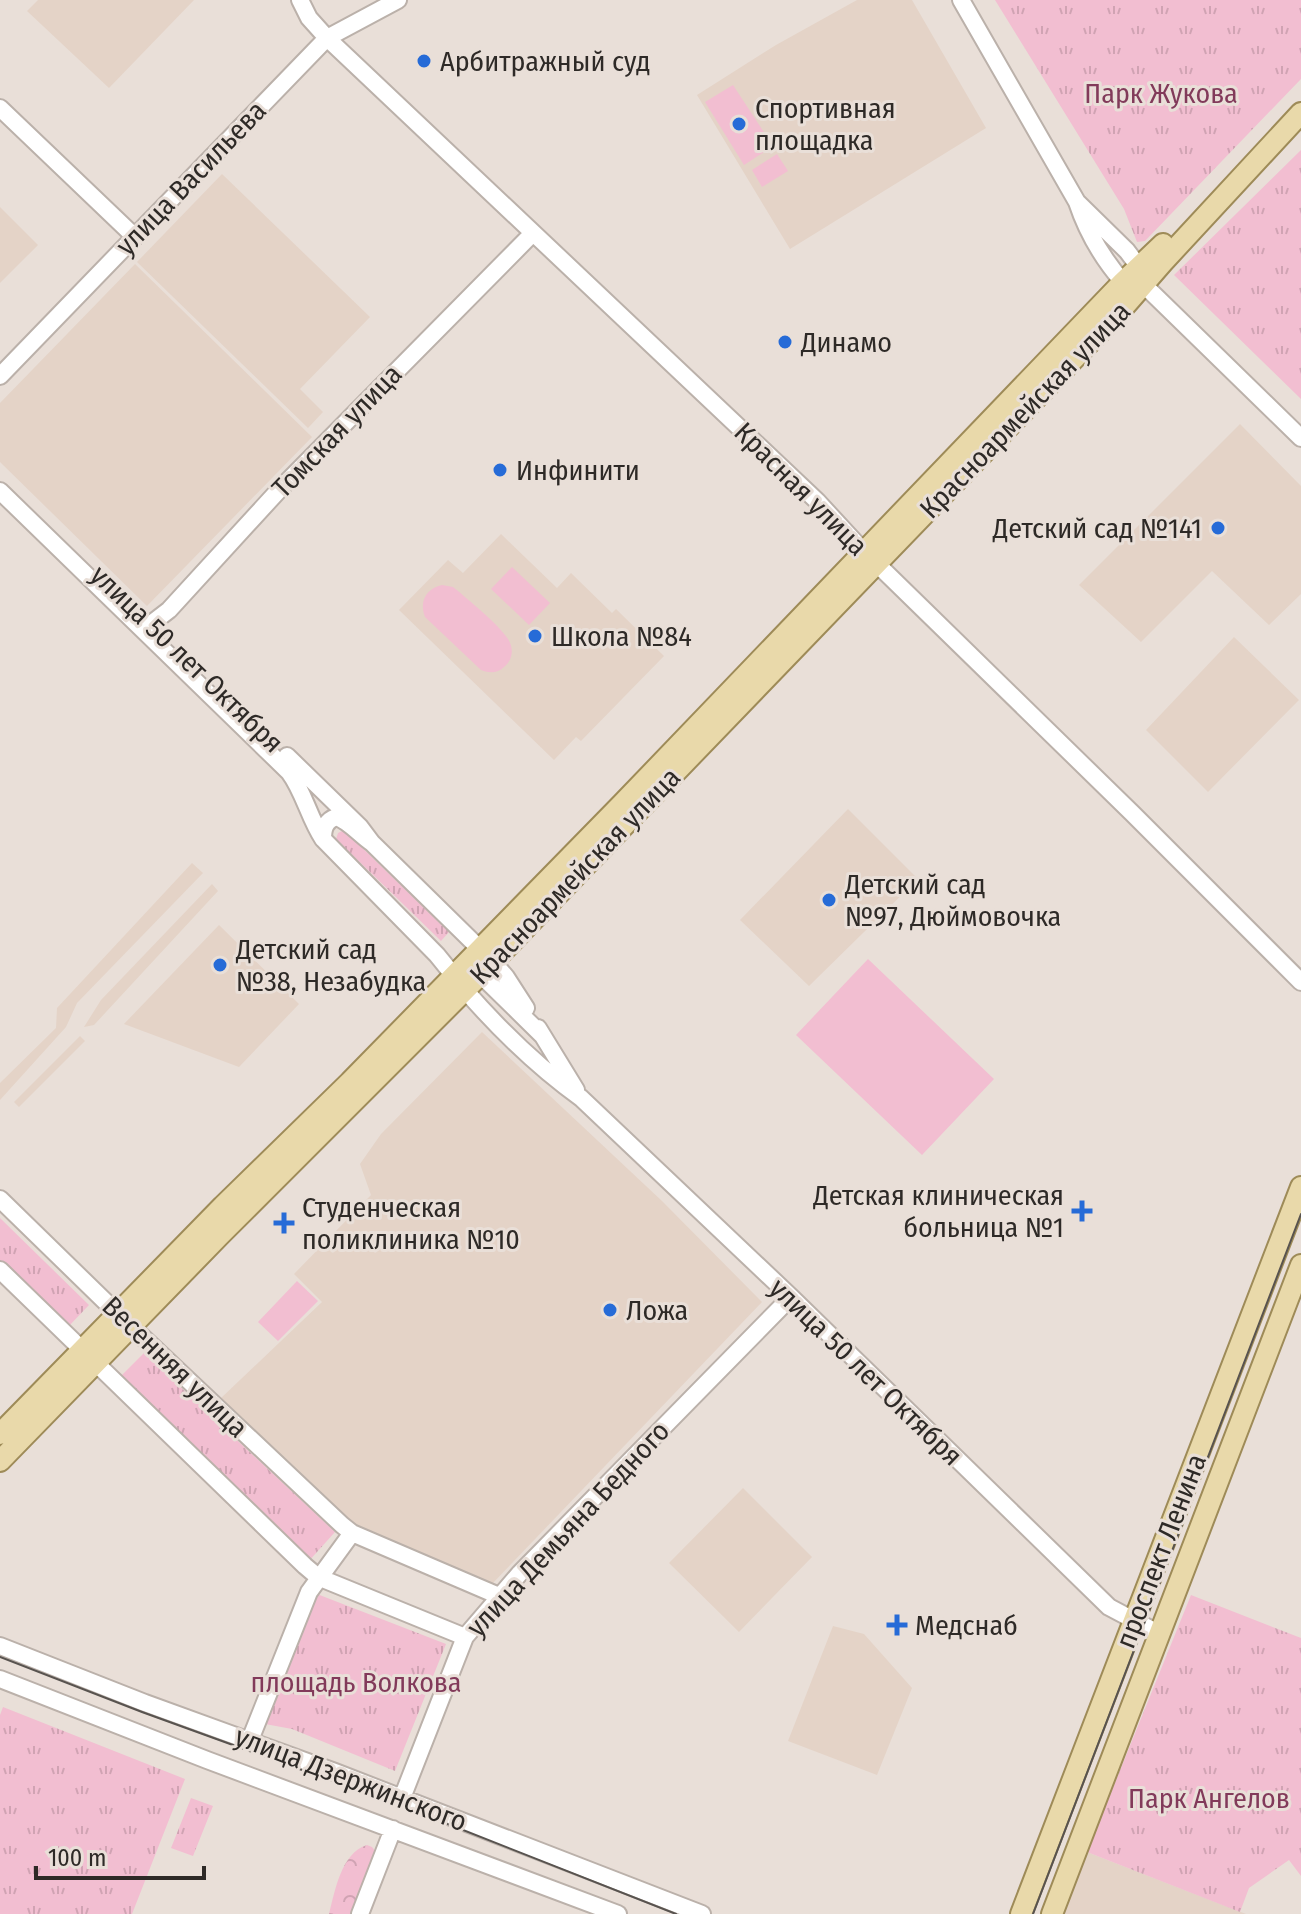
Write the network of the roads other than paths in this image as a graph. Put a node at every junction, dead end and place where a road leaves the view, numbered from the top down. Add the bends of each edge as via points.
1 (300, 0) edge
2 (398, 0) edge
3 (961, 0) edge
4 (327, 38) junction
5 (1301, 94) edge
6 (0, 108) edge
7 (1301, 113) edge
8 (1077, 202) junction
9 (533, 233) junction
10 (135, 237) junction
11 (1142, 276) junction
12 (1123, 282) junction
13 (0, 376) edge
14 (1301, 438) edge
15 (0, 477) edge
16 (0, 491) edge
17 (870, 558) junction
18 (147, 627) junction
19 (323, 839) junction
20 (372, 843) junction
21 (474, 970) junction
22 (1301, 982) edge
23 (581, 1098) junction
24 (1301, 1187) edge
25 (0, 1199) edge
26 (1301, 1265) edge
27 (0, 1270) edge
28 (791, 1297) junction
29 (125, 1320) junction
30 (89, 1357) junction
31 (0, 1434) edge
32 (0, 1461) edge
33 (352, 1533) junction
34 (318, 1577) junction
35 (499, 1596) junction
36 (1134, 1622) junction
37 (1160, 1634) junction
38 (465, 1637) junction
39 (0, 1646) edge
40 (0, 1679) edge
41 (250, 1740) junction
42 (402, 1798) junction
43 (393, 1829) junction
44 (360, 1914) edge
45 (618, 1914) edge
46 (702, 1914) edge
47 (1021, 1914) edge
48 (1052, 1914) edge

1 - 4 street, Красная улица
2 - 4 street, улица Васильева
3 - 8 street
4 - 9 street, Красная улица
4 - 10 street, улица Васильева
5 - 11 main road via 1173,233
6 - 10 street
7 - 11 main road via 1163,262
8 - 11 street via 1127,251
8 - 12 street via 1085,225
9 - 17 street, Красная улица via 817,501
9 - 18 street, Томская улица
10 - 13 street, улица Васильева
11 - 12 main road
11 - 14 street
11 - 17 main road, Красноармейская улица
12 - 17 main road, Красноармейская улица
15 - 18 street, улица 50 лет Октября
16 - 18 street, улица 50 лет Октября
17 - 21 main road, Красноармейская улица
17 - 22 street, Красная улица
18 - 19 street, улица 50 лет Октября via 289,772
18 - 20 street, улица 50 лет Октября
19 - 20 street, улица 50 лет Октября via 329,820 336,817
19 - 21 street, улица 50 лет Октября via 437,955
20 - 21 street, улица 50 лет Октября
21 - 23 street, улица 50 лет Октября via 513,987
21 - 23 street, улица 50 лет Октября via 479,1006
21 - 29 main road, Красноармейская улица via 223,1206
23 - 28 street, улица 50 лет Октября
24 - 36 main road, проспект Ленина
25 - 29 street, Весенняя улица
26 - 37 main road, проспект Ленина
27 - 30 street, Весенняя улица
28 - 35 street, улица Демьяна Бедного
28 - 36 street, улица 50 лет Октября via 1109,1607
29 - 30 main road, Красноармейская улица
29 - 33 street, Весенняя улица
30 - 31 main road, Красноармейская улица
30 - 32 main road, Красноармейская улица
30 - 34 street, Весенняя улица
33 - 34 street
33 - 35 street, Весенняя улица
34 - 38 street, Весенняя улица
34 - 41 street
35 - 38 street, улица Демьяна Бедного
36 - 37 street, улица 50 лет Октября
36 - 47 main road, проспект Ленина
37 - 48 main road, проспект Ленина
38 - 42 street, улица Демьяна Бедного
39 - 41 street, улица Дзержинского
40 - 43 street, улица Дзержинского
41 - 42 street, улица Дзержинского
42 - 46 street, улица Дзержинского
43 - 44 street
43 - 45 street, улица Дзержинского

